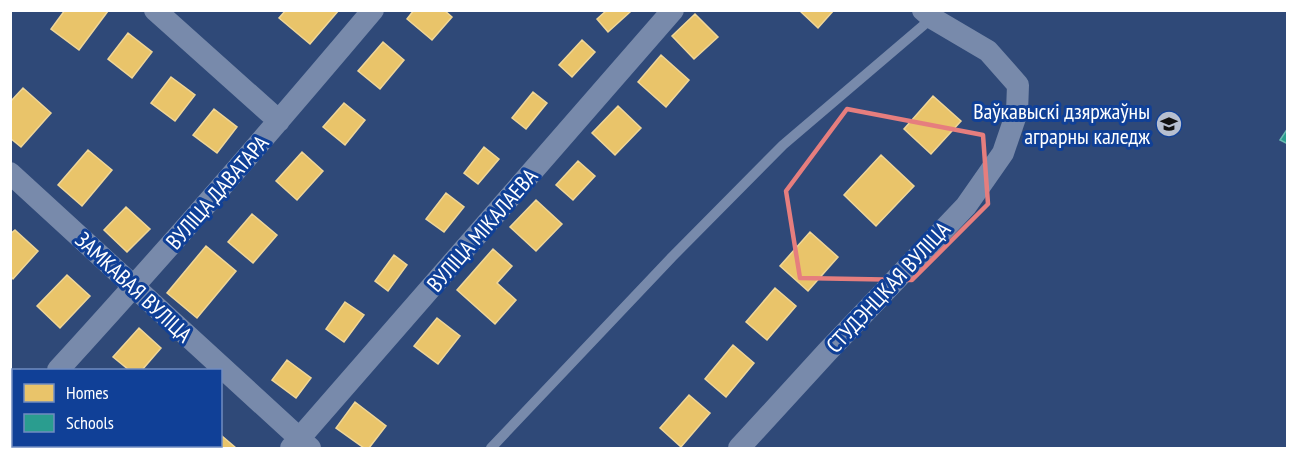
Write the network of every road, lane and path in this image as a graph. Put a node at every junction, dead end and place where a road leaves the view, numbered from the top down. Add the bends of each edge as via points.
1 (155, 10) edge
2 (373, 10) edge
3 (673, 10) edge
4 (928, 14) edge
5 (279, 121) junction
6 (10, 172) edge
7 (134, 287) junction
8 (59, 369) edge
9 (221, 369) edge
10 (222, 370) edge
11 (301, 445) edge
12 (491, 448) edge
13 (739, 448) edge

1 - 5 street
2 - 5 street, ВУЛІЦА ДАВАТАРА
3 - 11 street, ВУЛІЦА МІКАЛАЕВА
4 - 12 lane via 783,145
4 - 13 street, СТУДЭНЦКАЯ ВУЛІЦА via 988,51 1018,85 1017,112 1003,153 966,206
5 - 7 street, ВУЛІЦА ДАВАТАРА
6 - 7 street, ЗАМКАВАЯ ВУЛІЦА
7 - 8 street, ВУЛІЦА ДАВАТАРА
7 - 9 street, ЗАМКАВАЯ ВУЛІЦА
10 - 11 street, ЗАМКАВАЯ ВУЛІЦА

